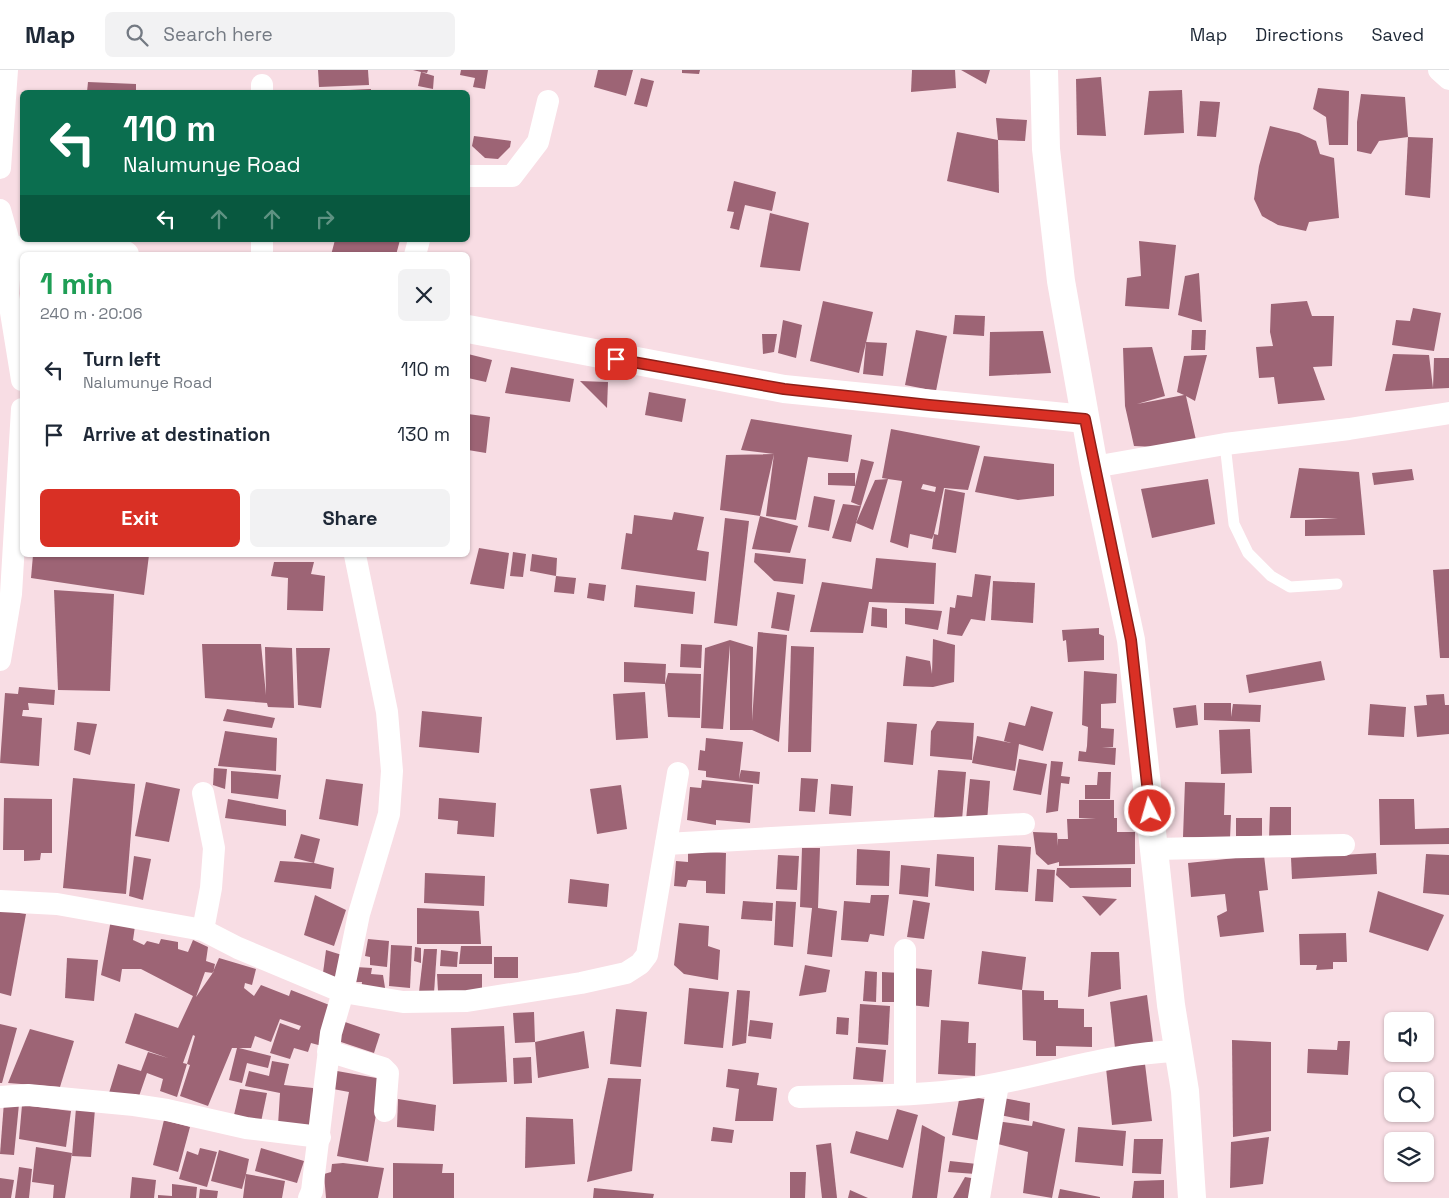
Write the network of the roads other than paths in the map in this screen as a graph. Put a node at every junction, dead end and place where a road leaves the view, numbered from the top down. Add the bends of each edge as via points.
1 (6, 70) edge
2 (1044, 70) edge
3 (1439, 70) edge
4 (1449, 79) edge
5 (548, 101) dead end
6 (0, 168) edge
7 (470, 176) edge
8 (0, 210) edge
9 (6, 249) edge
10 (66, 252) edge
11 (470, 329) edge
12 (20, 368) edge
13 (1449, 413) edge
14 (1085, 419) junction
15 (20, 443) edge
16 (1225, 444) junction
17 (1094, 468) junction
18 (355, 557) edge
19 (1337, 584) dead end
20 (0, 660) edge
21 (678, 773) dead end
22 (202, 793) dead end
23 (1024, 824) dead end
24 (666, 844) junction
25 (1344, 845) dead end
26 (1155, 849) junction
27 (0, 901) edge
28 (203, 930) junction
29 (905, 950) dead end
30 (343, 992) junction
31 (328, 1052) junction
32 (1178, 1052) junction
33 (998, 1084) junction
34 (904, 1094) junction
35 (0, 1097) edge
36 (799, 1097) dead end
37 (385, 1111) dead end
38 (320, 1137) junction
39 (309, 1198) edge
40 (979, 1198) edge
41 (1192, 1198) edge

1 - 6 street
2 - 14 street via 1046,149 1061,281
3 - 4 street
5 - 7 street via 538,142 512,176
8 - 9 street
9 - 10 street
9 - 12 street via 8,294
11 - 14 street via 784,389
13 - 16 street
14 - 17 street
15 - 20 street via 11,594
16 - 17 street
16 - 19 lane via 1234,524 1248,553 1270,576 1290,587
17 - 26 street via 1131,640
18 - 30 street via 388,712 392,771 389,814 359,914
21 - 24 street
22 - 28 street via 214,848
23 - 24 street
24 - 30 street via 648,955 626,973 467,1001 403,1002
25 - 26 street
26 - 32 street
27 - 28 street via 66,905
28 - 30 street
29 - 34 street
30 - 31 street
31 - 37 street via 383,1068 388,1073
31 - 38 street
32 - 33 street via 1132,1054 1085,1062
32 - 41 street via 1185,1091
33 - 34 street
33 - 40 street
34 - 36 street
35 - 38 street via 28,1095 134,1105 246,1128
38 - 39 street

